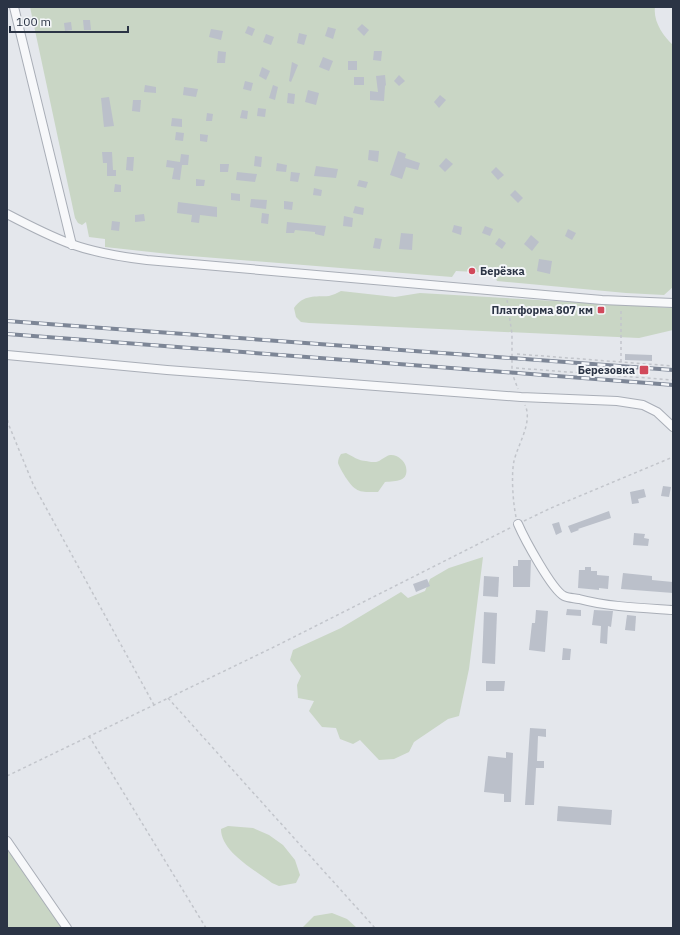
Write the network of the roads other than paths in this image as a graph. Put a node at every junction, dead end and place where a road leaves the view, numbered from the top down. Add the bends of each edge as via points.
1 (14, 7) edge
2 (7, 214) edge
3 (72, 245) junction
4 (673, 303) edge
5 (7, 355) edge
6 (673, 427) edge
7 (518, 524) road end
8 (673, 610) edge
9 (7, 841) edge
10 (67, 928) edge

1 - 3 street
2 - 3 street
3 - 4 street via 109,255 147,260 506,292
5 - 6 street via 521,397 618,401 643,405 657,412
7 - 8 street via 528,544 563,596 588,602
9 - 10 street

